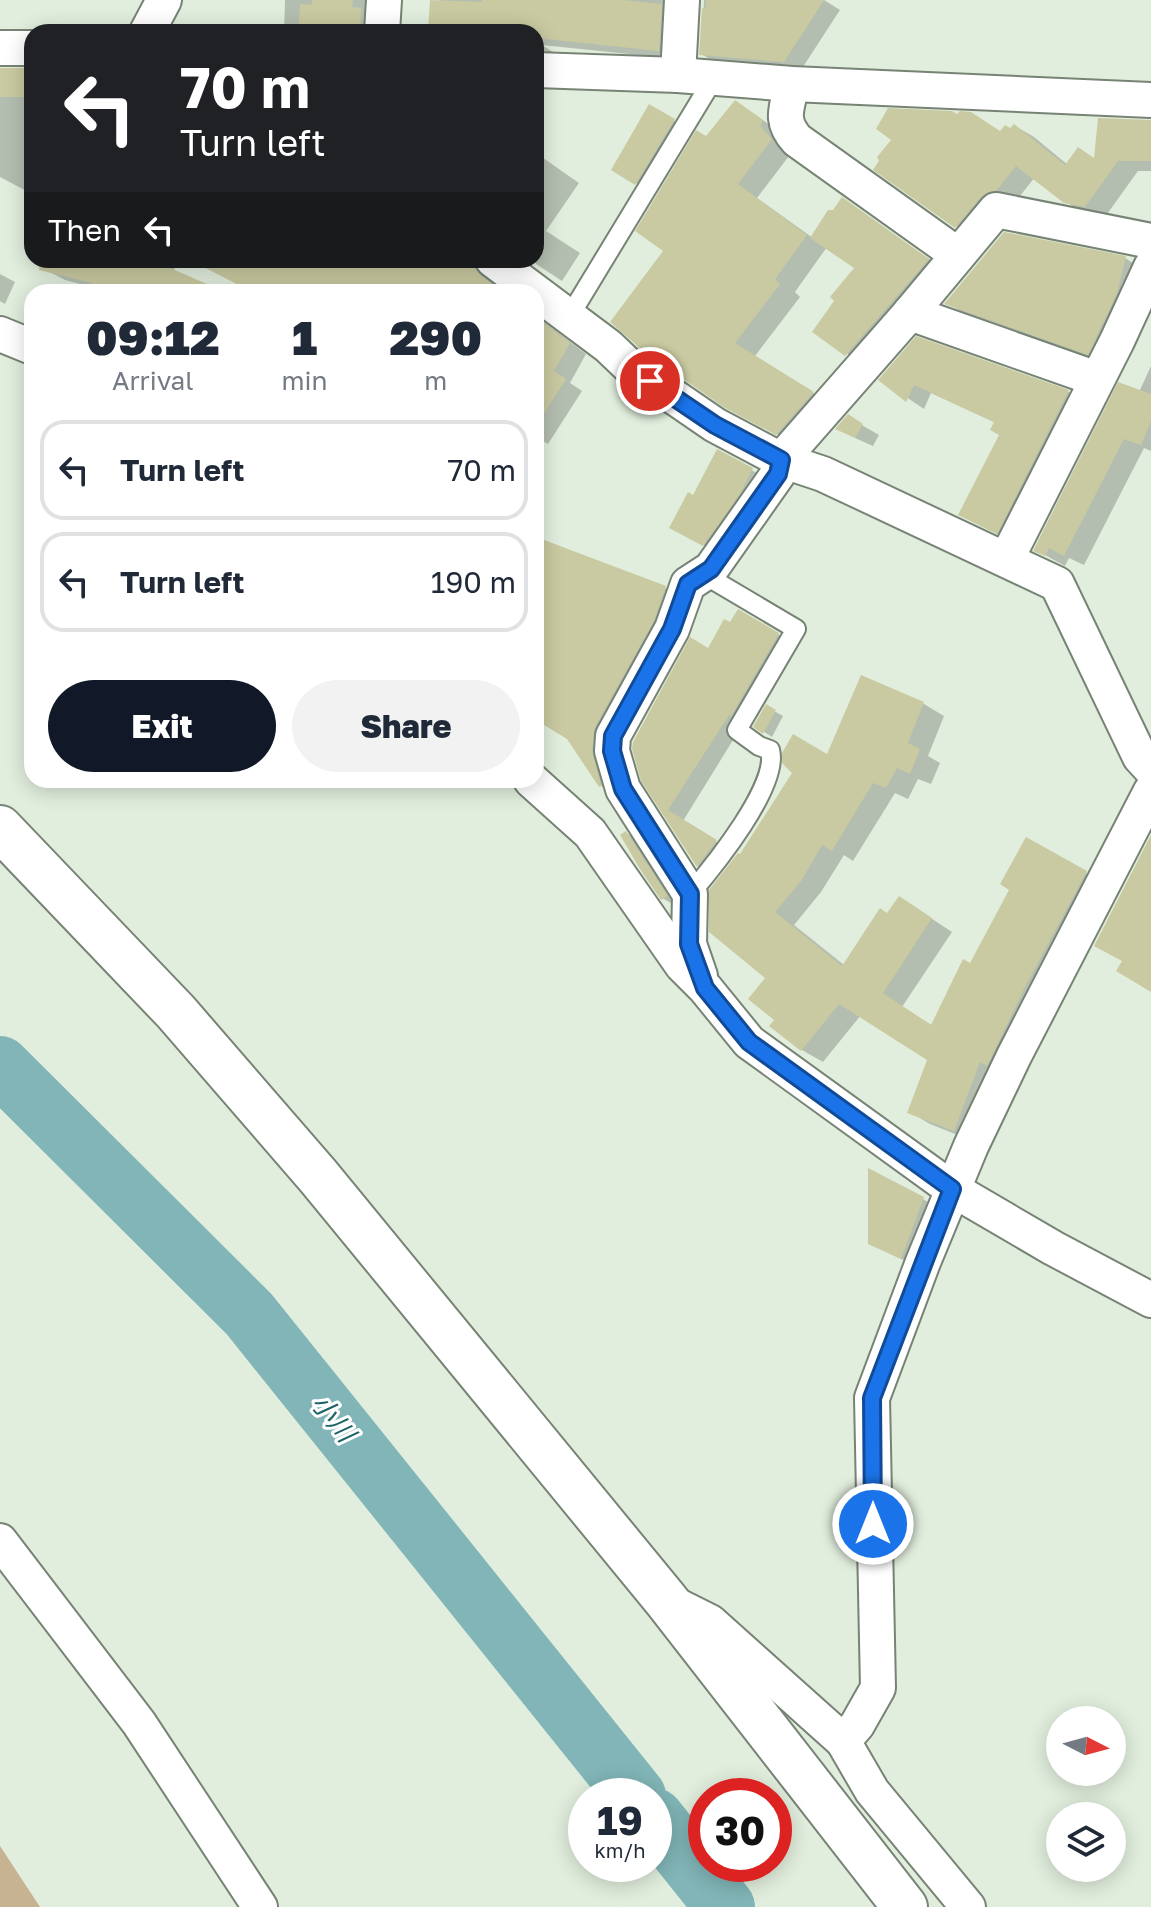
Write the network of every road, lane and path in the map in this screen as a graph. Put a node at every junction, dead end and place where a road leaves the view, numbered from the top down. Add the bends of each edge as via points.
1 (164, 0) edge
2 (384, 0) edge
3 (682, 0) edge
4 (151, 24) edge
5 (382, 24) edge
6 (0, 48) edge
7 (24, 48) edge
8 (544, 70) edge
9 (678, 75) junction
10 (714, 78) junction
11 (792, 84) junction
12 (1151, 100) edge
13 (1151, 241) edge
14 (958, 255) junction
15 (1151, 267) edge
16 (504, 268) edge
17 (525, 284) edge
18 (544, 298) edge
19 (910, 313) junction
20 (569, 317) junction
21 (0, 334) edge
22 (24, 344) edge
23 (1097, 379) junction
24 (781, 460) junction
25 (1007, 558) junction
26 (703, 574) junction
27 (1151, 769) edge
28 (540, 788) edge
29 (1151, 791) edge
30 (0, 828) edge
31 (18, 859) edge
32 (690, 894) junction
33 (705, 988) junction
34 (952, 1189) junction
35 (1151, 1300) edge
36 (0, 1541) edge
37 (666, 1600) junction
38 (843, 1741) junction
39 (260, 1907) edge
40 (905, 1907) edge
41 (968, 1907) edge

1 - 4 street
2 - 5 street
3 - 9 street
6 - 7 street
8 - 9 street
9 - 10 street
10 - 11 street
10 - 20 lane
11 - 12 street
11 - 14 street via 786,128 797,140
13 - 14 street via 996,210
14 - 19 street
15 - 23 street
16 - 17 street
18 - 20 street
19 - 23 street
19 - 24 street
20 - 24 street via 715,425
21 - 22 street
23 - 25 street
24 - 25 street
24 - 26 street via 778,474
25 - 27 street via 1057,584 1140,757
26 - 32 street via 688,584 672,629 613,736 612,751 623,789
26 - 32 lane via 796,629 737,730 770,750 773,759 760,796
28 - 33 street via 590,833 682,965
29 - 34 street via 1014,1056
30 - 31 street
31 - 37 street via 176,1012
32 - 33 street via 689,944
33 - 34 street via 749,1042
34 - 35 street
34 - 38 street via 872,1398 878,1688
36 - 39 street via 139,1723
37 - 38 street via 710,1622
37 - 40 street
38 - 41 street via 872,1791

